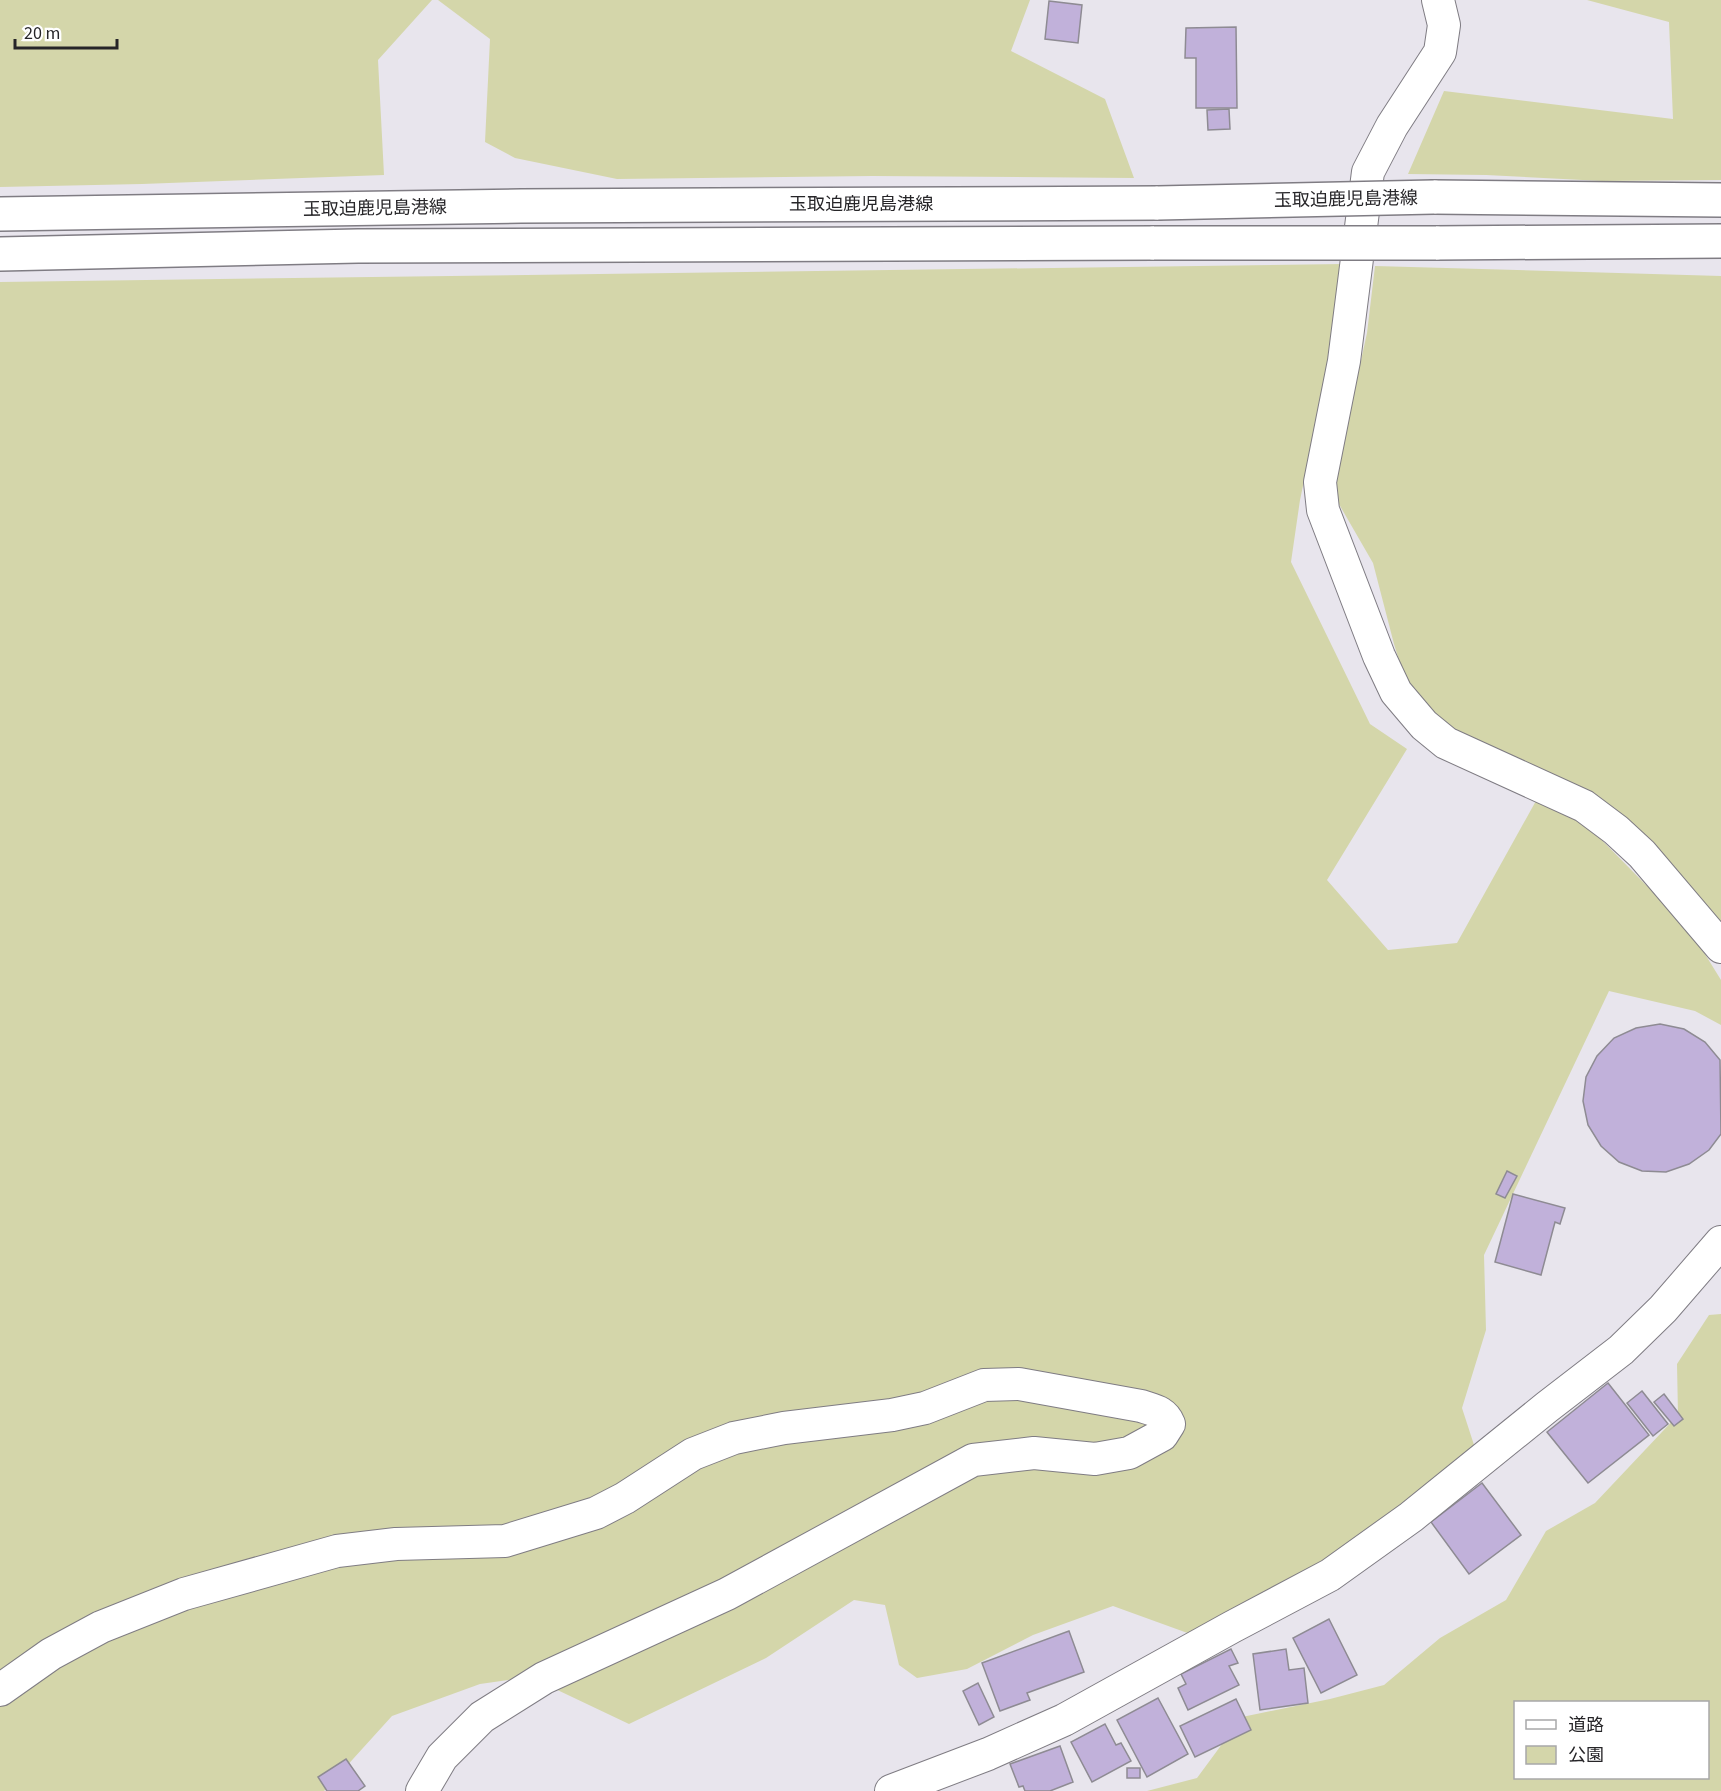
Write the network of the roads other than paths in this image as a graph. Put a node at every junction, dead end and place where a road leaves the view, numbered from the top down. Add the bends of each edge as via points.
1 (1438, 0) edge
2 (1721, 200) edge
3 (0, 214) edge
4 (1721, 241) edge
5 (0, 254) edge
6 (1721, 947) edge
7 (1721, 1242) edge
8 (0, 1690) edge
9 (422, 1791) edge
10 (891, 1791) edge

1 - 6 street via 1444,25 1440,52 1392,126 1368,172 1344,361 1320,482 1323,510 1379,656 1396,692 1424,725 1446,743 1584,806 1642,854
2 - 3 main road, 玉取迫鹿児島港線, bridge via 1434,197
4 - 5 main road, 玉取迫鹿児島港線, bridge via 358,246
7 - 10 street via 1621,1350 1411,1517 1330,1575 1064,1720
8 - 9 street via 51,1654 101,1627 184,1593 337,1551 396,1544 505,1541 596,1513 693,1454 734,1438 926,1408 984,1385 1019,1384 1141,1406 1167,1417 1169,1424 1162,1435 1129,1453 1095,1459 1034,1454 973,1460 727,1594 544,1678 482,1717 442,1757

